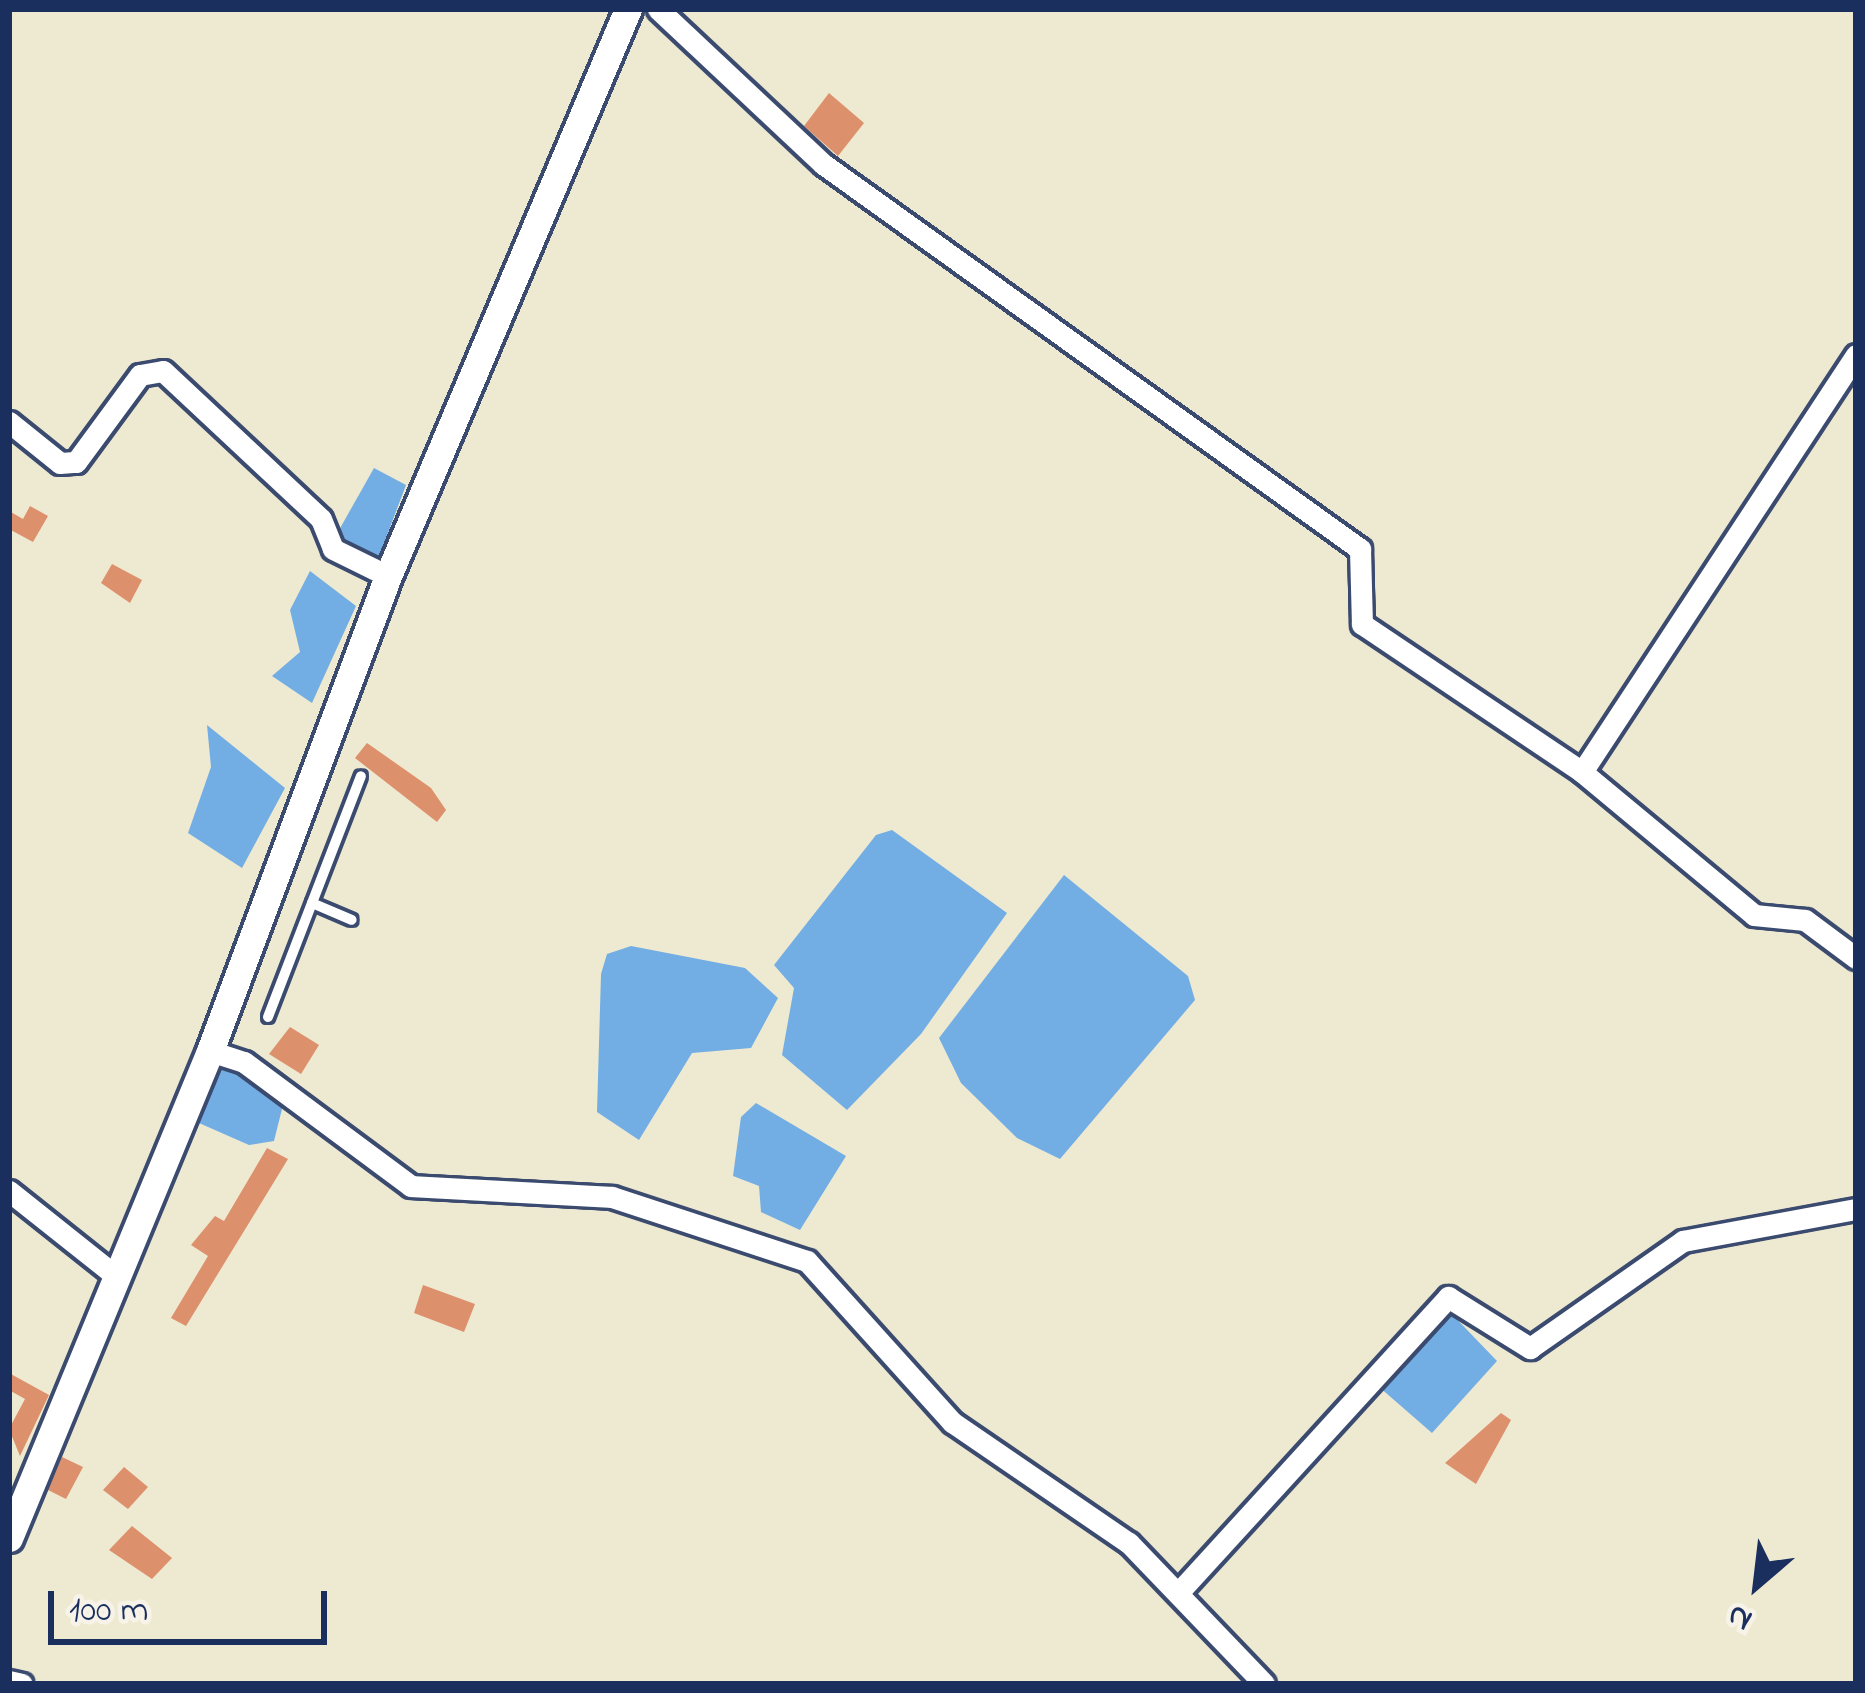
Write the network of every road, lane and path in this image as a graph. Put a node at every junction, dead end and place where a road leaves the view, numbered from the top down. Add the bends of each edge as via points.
1 (628, 9) edge
2 (658, 9) edge
3 (1856, 355) edge
4 (9, 422) edge
5 (388, 575) junction
6 (1582, 772) junction
7 (361, 776) dead end
8 (312, 902) junction
9 (352, 920) dead end
10 (1856, 958) edge
11 (268, 1018) dead end
12 (210, 1052) junction
13 (9, 1191) edge
14 (1856, 1209) edge
15 (117, 1277) junction
16 (9, 1538) edge
17 (1178, 1593) junction
18 (9, 1681) edge
19 (22, 1684) edge
20 (1264, 1684) edge

1 - 5 main road
2 - 6 street via 823,164 1360,549 1362,624
3 - 6 street
4 - 5 street via 60,463 76,461 140,375 163,371 321,519 333,549
5 - 12 main road
6 - 10 street via 1754,915 1805,920
7 - 8 lane
8 - 9 lane
8 - 11 lane
12 - 15 main road
12 - 17 street via 244,1062 411,1186 612,1197 807,1261 952,1422 1129,1543
13 - 15 street
14 - 17 street via 1683,1241 1530,1348 1448,1297
15 - 16 main road
17 - 20 street
18 - 19 street

